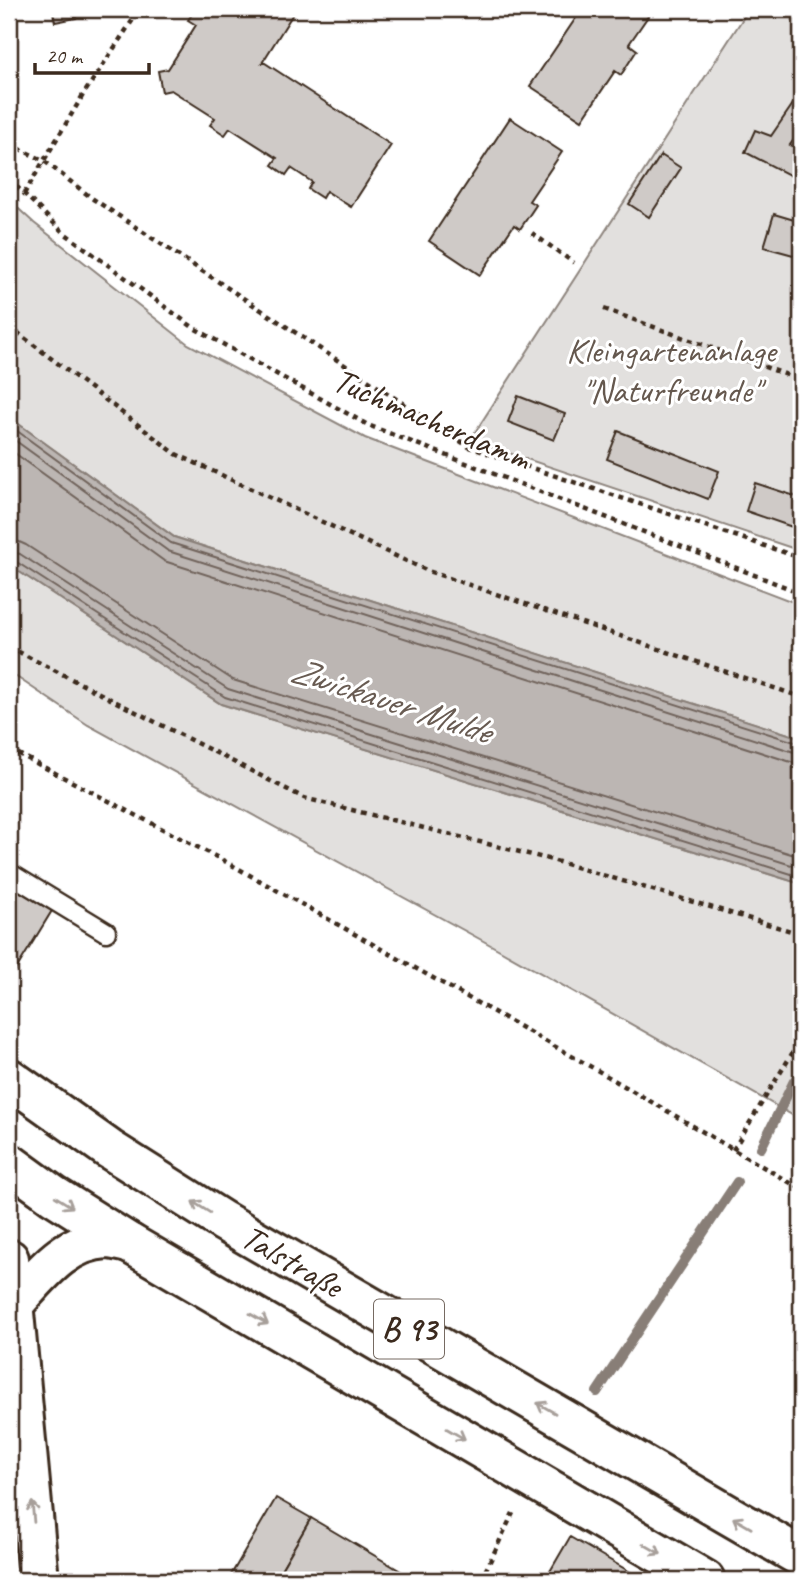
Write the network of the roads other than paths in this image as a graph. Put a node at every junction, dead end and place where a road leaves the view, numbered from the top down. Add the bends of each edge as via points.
1 (9, 873) edge
2 (106, 932) dead end
3 (14, 1089) edge
4 (9, 1163) edge
5 (129, 1243) junction
6 (9, 1259) edge
7 (13, 1305) junction
8 (801, 1557) edge
9 (39, 1580) edge
10 (705, 1580) edge

1 - 2 lane
8 -> 3 main road, Talstraße / B 93 via 223,1221
4 -> 5 main road, Talstraße / B 93
5 - 7 main road via 109,1239 81,1243 58,1257
5 -> 10 main road, Talstraße / B 93
6 - 7 main road
9 -> 7 main road

